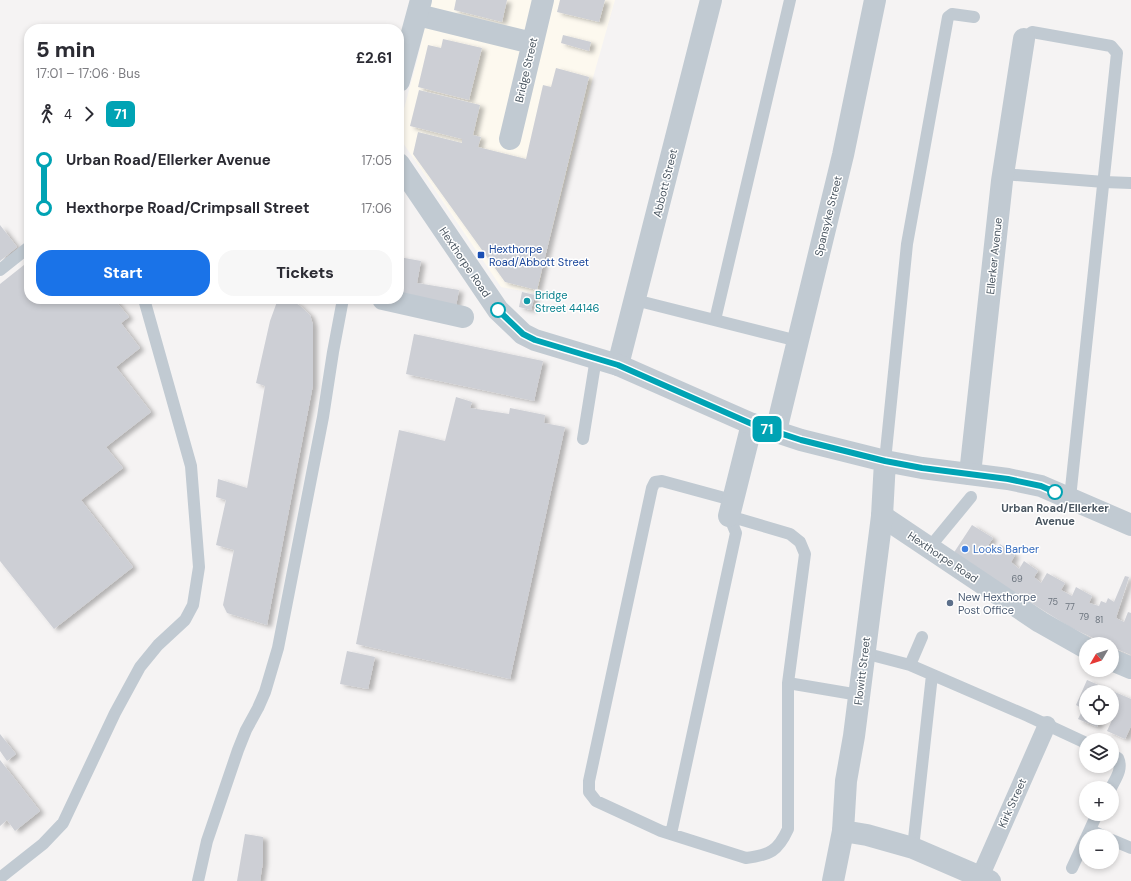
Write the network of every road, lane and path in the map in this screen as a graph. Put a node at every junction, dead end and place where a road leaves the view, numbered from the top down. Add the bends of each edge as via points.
1 (543, 0) edge
2 (711, 0) edge
3 (790, 0) edge
4 (875, 0) edge
5 (420, 7) edge
6 (974, 17) dead end
7 (1024, 39) joint
8 (532, 43) junction
9 (404, 63) edge
10 (510, 139) dead end
11 (404, 173) edge
12 (1003, 174) junction
13 (1104, 182) junction
14 (1131, 183) edge
15 (24, 251) edge
16 (0, 270) edge
17 (635, 300) junction
18 (145, 304) edge
19 (342, 304) edge
20 (404, 304) edge
21 (463, 317) dead end
22 (715, 320) junction
23 (798, 341) junction
24 (596, 358) junction
25 (618, 365) junction
26 (752, 424) junction
27 (776, 432) junction
28 (583, 439) dead end
29 (885, 461) junction
30 (970, 474) junction
31 (970, 498) dead end
32 (1070, 498) junction
33 (730, 508) junction
34 (882, 516) junction
35 (1131, 524) edge
36 (929, 548) junction
37 (922, 637) dead end
38 (1079, 644) edge
39 (864, 653) junction
40 (1119, 663) edge
41 (910, 665) junction
42 (1131, 668) edge
43 (932, 675) junction
44 (788, 683) junction
45 (859, 695) junction
46 (1046, 725) junction
47 (1079, 740) edge
48 (1119, 760) edge
49 (1119, 772) edge
50 (843, 831) junction
51 (671, 834) junction
52 (1119, 843) edge
53 (913, 848) junction
54 (1131, 848) edge
55 (1079, 854) edge
56 (1072, 868) dead end
57 (0, 878) edge
58 (982, 880) edge
59 (198, 881) edge
60 (833, 881) edge

1 - 8 street, Bridge Street
2 - 17 street, Abbott Street
3 - 22 lane
4 - 23 street, Spansyke Street via 843,156
5 - 8 street
5 - 9 street
6 - 29 lane via 952,14 948,17 907,244
7 - 12 street, Ellerker Avenue
7 - 13 lane via 1032,32 1111,46 1117,53
8 - 10 street, Bridge Street
11 - 24 street, Hexthorpe Road via 498,310 523,334 535,340
12 - 13 lane
12 - 30 street, Ellerker Avenue
13 - 14 lane
13 - 32 lane
15 - 16 lane
17 - 22 lane
17 - 25 street, Abbott Street
18 - 57 lane via 191,466 199,567 193,605 185,620 158,645 140,668 115,713 63,823 43,844
19 - 59 lane via 278,648 265,692 238,750 207,841
20 - 21 street
22 - 23 lane
23 - 27 street, Spansyke Street
24 - 25 street, Hexthorpe Road
24 - 28 lane
25 - 26 street, Hexthorpe Road
26 - 27 street, Hexthorpe Road
26 - 33 street
27 - 29 street, Hexthorpe Road
29 - 30 street, Hexthorpe Road
29 - 34 street, Flowitt Street
30 - 32 street, Hexthorpe Road via 1041,486
31 - 36 lane
32 - 35 street, Hexthorpe Road
33 - 44 lane via 790,534 800,542 805,554
33 - 51 lane via 736,533
33 - 51 lane via 662,481 655,482 590,781 589,792 596,801
34 - 36 street, Hexthorpe Road
34 - 39 street, Flowitt Street
36 - 38 street, Hexthorpe Road via 1040,622
37 - 41 lane
39 - 41 lane
39 - 45 street, Flowitt Street
40 - 42 street
41 - 43 lane
43 - 46 lane
43 - 53 lane
44 - 45 lane
44 - 51 lane via 788,829 782,842 772,852 746,858
45 - 50 street, Flowitt Street via 846,781
46 - 47 lane
46 - 58 street, Kirk Street
48 - 49 lane
50 - 53 street
50 - 60 street, Flowitt Street
52 - 54 lane
53 - 58 street
55 - 56 lane

